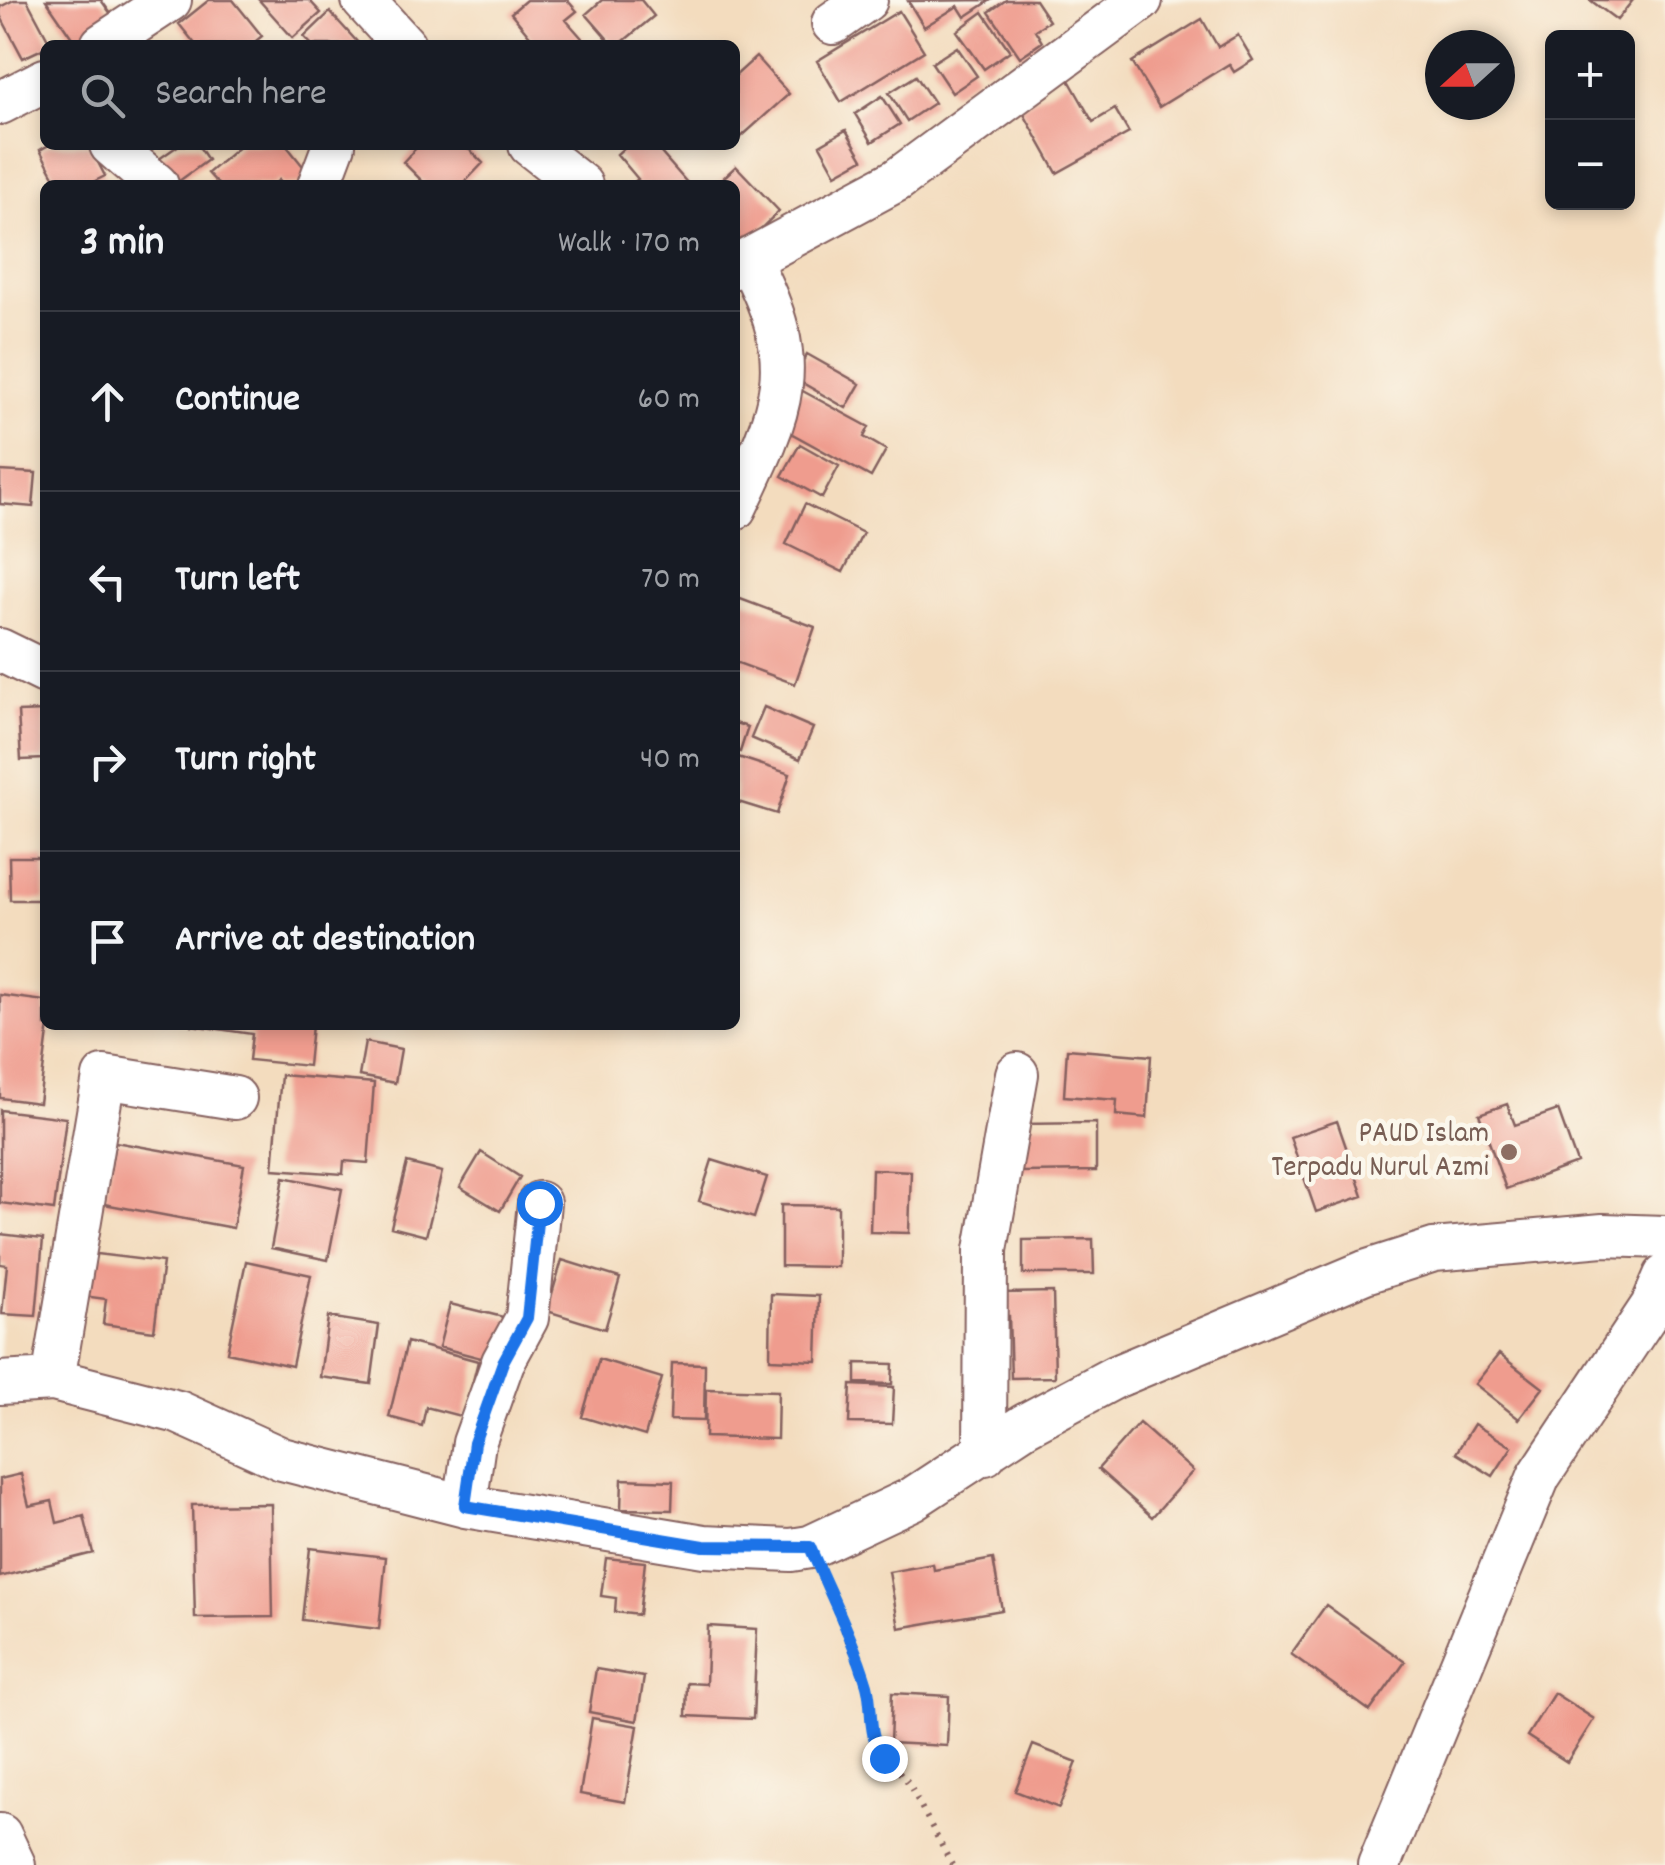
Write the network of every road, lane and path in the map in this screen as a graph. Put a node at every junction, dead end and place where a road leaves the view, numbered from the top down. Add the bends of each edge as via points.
1 (170, 0) edge
2 (363, 0) edge
3 (1141, 0) edge
4 (110, 40) edge
5 (399, 40) edge
6 (40, 83) edge
7 (0, 103) edge
8 (118, 150) edge
9 (332, 150) edge
10 (536, 150) edge
11 (151, 180) edge
12 (321, 180) edge
13 (576, 180) edge
14 (742, 265) edge
15 (740, 498) edge
16 (0, 650) edge
17 (40, 670) edge
18 (1017, 1074) dead end
19 (235, 1098) dead end
20 (539, 1203) dead end
21 (1665, 1237) edge
22 (1665, 1276) edge
23 (52, 1380) junction
24 (0, 1383) edge
25 (986, 1454) junction
26 (465, 1506) junction
27 (810, 1547) junction
28 (0, 1836) edge
29 (14, 1865) edge
30 (952, 1865) edge
31 (1379, 1865) edge

1 - 4 street
2 - 5 street
3 - 14 street via 897,180
6 - 7 street
8 - 11 street
9 - 12 street
10 - 13 street
14 - 15 street via 771,303 784,374 768,439
16 - 17 street
18 - 25 street via 986,1250
19 - 23 street via 104,1077
20 - 26 street via 527,1318 474,1443
21 - 25 street via 1603,1235 1417,1255 1255,1314 1115,1377 1024,1425
22 - 31 street via 1652,1306 1538,1476
23 - 24 street
23 - 26 street via 178,1412 282,1459
25 - 27 street via 912,1499
26 - 27 street via 704,1546
27 - 30 path via 868,1689 872,1741 908,1782
28 - 29 street

